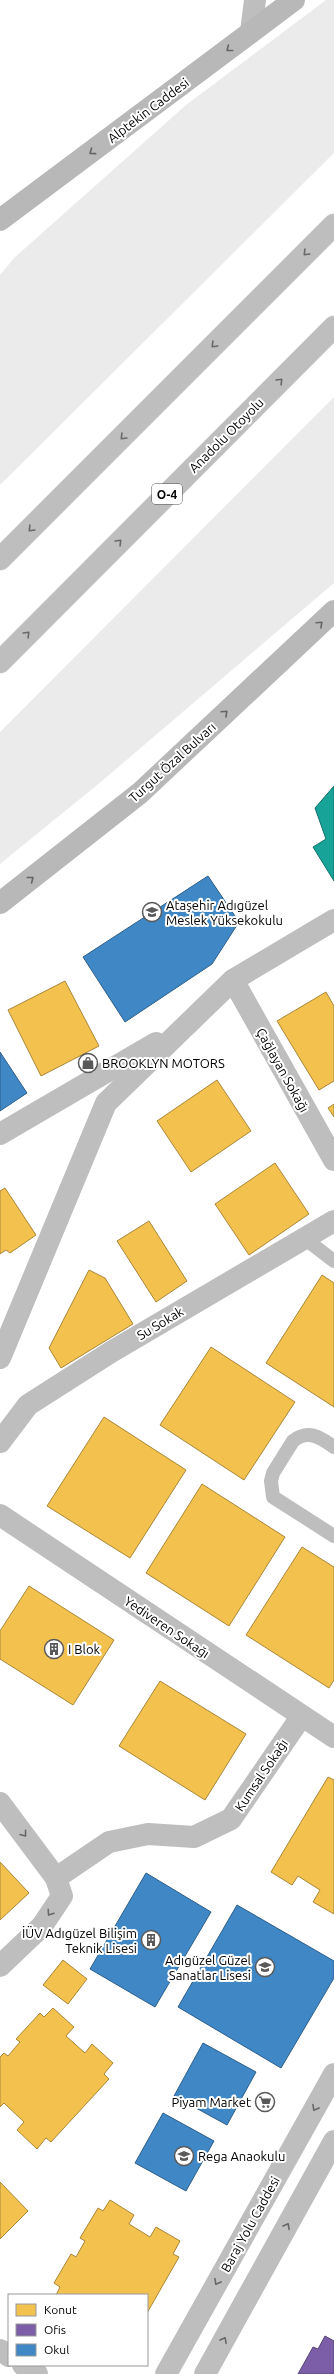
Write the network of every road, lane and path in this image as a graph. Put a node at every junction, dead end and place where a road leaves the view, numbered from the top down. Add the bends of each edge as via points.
1 (255, 0) edge
2 (294, 0) edge
3 (251, 32) junction
4 (0, 220) edge
5 (334, 226) edge
6 (334, 327) edge
7 (0, 559) edge
8 (334, 611) edge
9 (0, 662) edge
10 (0, 903) edge
11 (334, 920) edge
12 (233, 980) junction
13 (185, 1026) junction
14 (0, 1134) edge
15 (334, 1160) edge
16 (334, 1221) edge
17 (304, 1238) junction
18 (334, 1261) edge
19 (0, 1358) edge
20 (0, 1442) edge
21 (334, 1447) edge
22 (0, 1516) edge
23 (334, 1536) edge
24 (301, 1716) junction
25 (334, 1737) edge
26 (0, 1803) edge
27 (56, 1878) junction
28 (0, 1966) edge
29 (334, 2074) edge
30 (334, 2141) edge
31 (25, 2366) edge
32 (37, 2374) edge
33 (166, 2374) edge
34 (205, 2374) edge

1 - 3 main road
2 - 3 main road, Alptekin Caddesi
3 -> 4 main road, Alptekin Caddesi
5 -> 7 main road
9 -> 6 main road, Anadolu Otoyolu / O-4
10 -> 8 main road, Turgut Özal Bulvarı via 140,793
11 - 12 main road
12 - 13 main road
12 - 15 main road, Çağlayan Sokağı
13 - 14 main road
13 - 19 main road via 106,1103
16 - 17 main road, Su Sokak
17 - 18 lane
17 - 20 main road, Su Sokak via 111,1352 28,1405
21 - 23 lane via 320,1437 298,1437 271,1481 273,1497
22 - 24 main road, Yediveren Sokağı
24 - 25 main road, Yediveren Sokağı
24 - 27 main road, Kumsal Sokağı via 231,1819 194,1837 148,1834 109,1842
26 -> 27 main road
27 -> 28 main road via 62,1896 42,1926
29 -> 33 main road, Baraj Yolu Caddesi
34 -> 30 main road
31 - 32 main road

